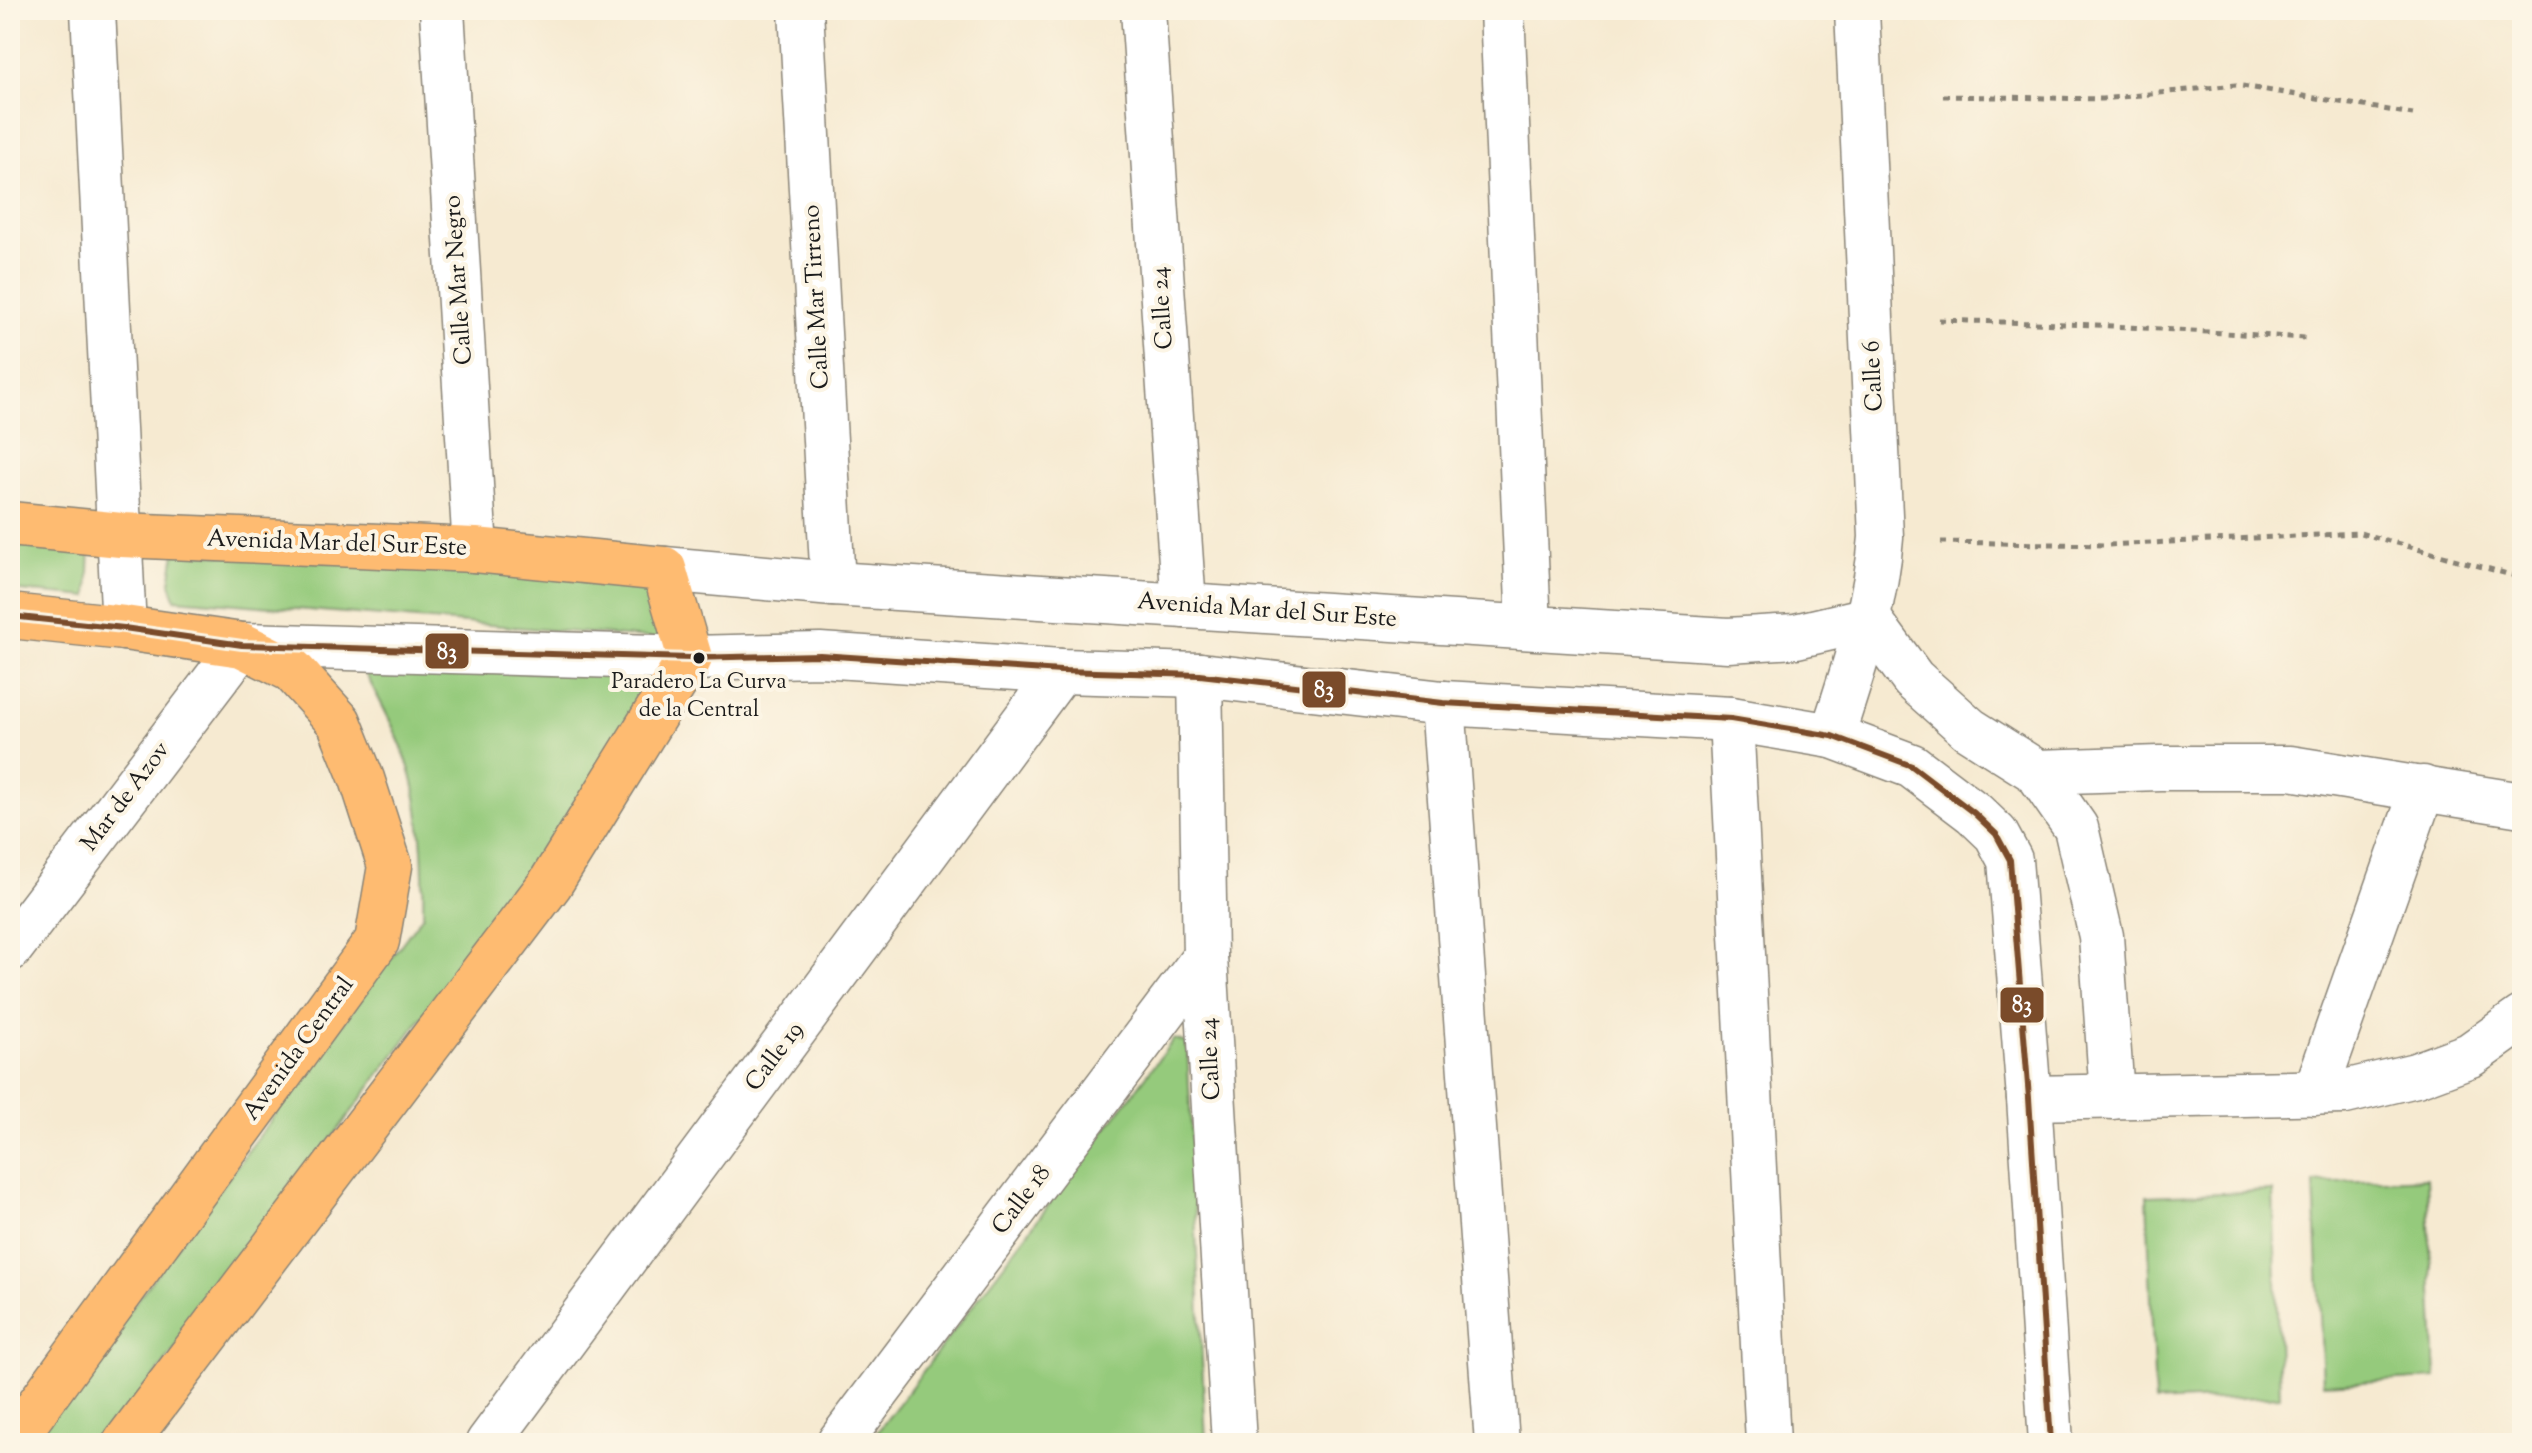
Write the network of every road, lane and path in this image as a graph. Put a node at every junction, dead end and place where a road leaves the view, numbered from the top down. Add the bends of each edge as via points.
1 (93, 10) edge
2 (442, 10) edge
3 (801, 10) edge
4 (1143, 10) edge
5 (1502, 10) edge
6 (1857, 10) edge
7 (1943, 96) dead end
8 (2413, 114) dead end
9 (1939, 320) dead end
10 (2305, 338) dead end
11 (10, 524) edge
12 (121, 535) junction
13 (1941, 542) dead end
14 (475, 550) junction
15 (664, 569) junction
16 (2522, 578) edge
17 (833, 584) junction
18 (1184, 606) junction
19 (10, 616) edge
20 (1869, 619) junction
21 (1529, 627) junction
22 (124, 628) junction
23 (242, 645) junction
24 (690, 658) junction
25 (1061, 671) junction
26 (1200, 675) junction
27 (1443, 703) junction
28 (1731, 719) junction
29 (1832, 736) junction
30 (2037, 772) junction
31 (2423, 788) junction
32 (2522, 805) edge
33 (10, 949) edge
34 (1205, 957) junction
35 (2519, 1012) edge
36 (2315, 1093) junction
37 (2112, 1097) junction
38 (2029, 1098) junction
39 (11, 1443) edge
40 (125, 1443) edge
41 (488, 1443) edge
42 (839, 1443) edge
43 (1234, 1443) edge
44 (1497, 1443) edge
45 (1768, 1443) edge
46 (2051, 1443) edge

1 - 12 street
2 - 14 street, Calle Mar Negro
3 - 17 street, Calle Mar Tirreno
4 - 18 street, Calle 24
5 - 21 street
6 - 20 street, Calle 6 via 1881,537
7 - 8 path via 2102,99 2236,85
9 - 10 path
11 - 12 main road, Avenida Mar del Sur Este
12 - 14 main road, Avenida Mar del Sur Este
12 - 22 street
13 - 16 path via 2107,545 2360,533
14 - 15 main road, Avenida Mar del Sur Este
15 - 17 street, Avenida Mar del Sur Este
15 - 24 main road
17 - 18 street, Avenida Mar del Sur Este
18 - 21 street, Avenida Mar del Sur Este
19 - 22 main road
20 - 21 street, Avenida Mar del Sur Este via 1796,636 1728,640
20 - 29 street, Calle 6
20 - 30 street via 1913,679 1969,729
22 - 23 main road
23 - 24 street
23 - 33 street, Mar de Azov
23 - 39 main road, Avenida Central via 292,670 339,722 390,866 377,941
24 - 25 street via 820,655
24 - 40 main road via 550,884
25 - 26 street
25 - 41 street, Calle 19
26 - 27 street
26 - 34 street, Calle 24
27 - 28 street
27 - 44 street
28 - 29 street
28 - 45 street
29 - 38 street via 1912,766 1996,834 2010,860
30 - 31 street via 2290,768
30 - 37 street via 2076,828 2101,936
31 - 32 street
31 - 36 street
34 - 42 street, Calle 18
34 - 43 street, Calle 24
35 - 36 street via 2470,1055 2416,1075 2345,1092
36 - 37 street
37 - 38 street
38 - 46 street

